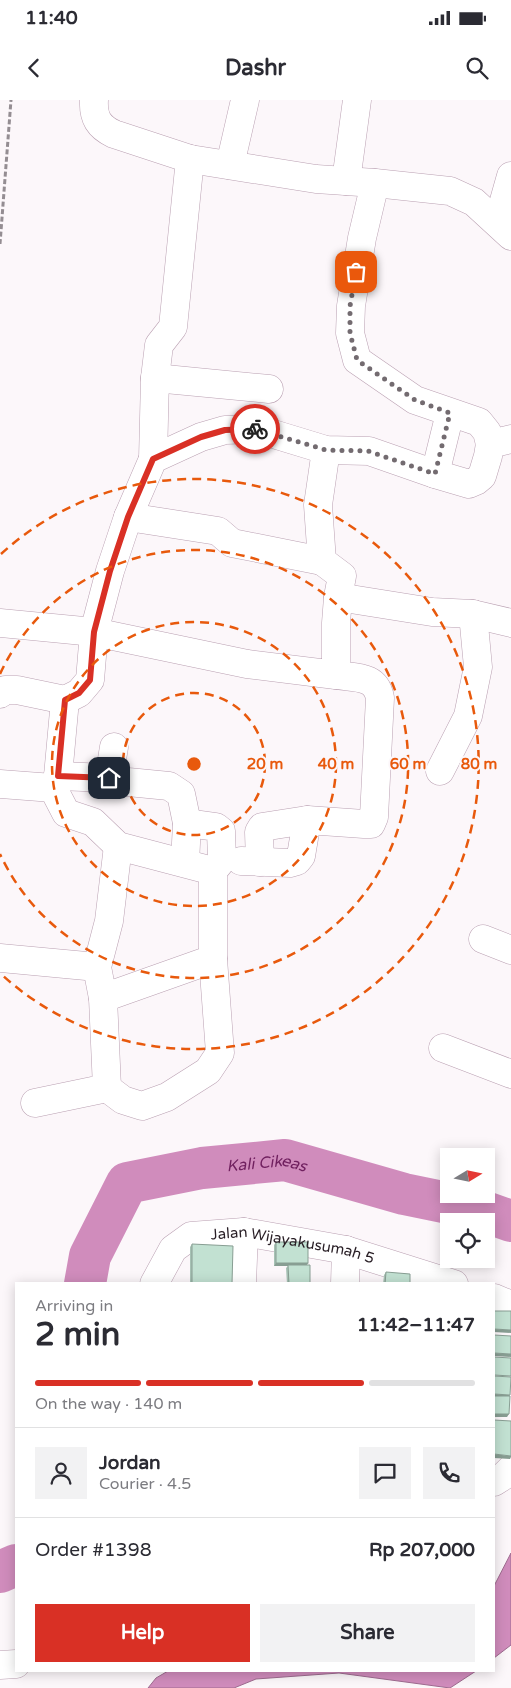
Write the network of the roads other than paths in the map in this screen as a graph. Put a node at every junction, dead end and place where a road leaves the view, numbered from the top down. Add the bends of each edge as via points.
1 (94, 100) edge
2 (246, 100) edge
3 (357, 100) edge
4 (190, 159) junction
5 (230, 165) junction
6 (511, 176) edge
7 (346, 181) junction
8 (375, 183) junction
9 (504, 229) edge
10 (156, 378) junction
11 (269, 388) dead end
12 (450, 413) junction
13 (500, 442) edge
14 (326, 450) junction
15 (153, 459) junction
16 (435, 474) junction
17 (128, 517) junction
18 (322, 561) junction
19 (338, 597) junction
20 (473, 614) junction
21 (0, 623) edge
22 (511, 623) edge
23 (94, 632) junction
24 (336, 675) junction
25 (0, 694) edge
26 (65, 700) junction
27 (114, 747) dead end
28 (440, 771) dead end
29 (109, 778) junction
30 (55, 782) junction
31 (0, 784) edge
32 (307, 820) junction
33 (187, 823) junction
34 (118, 846) junction
35 (260, 862) junction
36 (185, 863) junction
37 (218, 865) junction
38 (482, 939) dead end
39 (511, 950) edge
40 (0, 958) edge
41 (213, 959) junction
42 (97, 967) junction
43 (102, 998) junction
44 (443, 1048) dead end
45 (511, 1074) edge
46 (107, 1088) junction
47 (35, 1103) dead end
48 (244, 1232) junction
49 (346, 1250) junction
50 (155, 1282) edge
51 (242, 1282) edge
52 (345, 1282) edge
53 (449, 1282) edge
54 (495, 1298) edge
55 (511, 1305) edge
56 (511, 1469) edge
57 (495, 1481) edge
58 (15, 1664) edge
59 (0, 1665) edge

1 - 4 street via 95,116 104,130
2 - 5 street
3 - 7 street
4 - 5 street
4 - 10 street via 173,327 159,345
5 - 7 street
6 - 9 street
7 - 8 street
8 - 9 street via 450,192 474,202
8 - 12 street via 350,306 350,333 357,360 415,400
10 - 11 street
10 - 15 street
12 - 13 street via 479,422
12 - 16 street
13 - 16 street via 488,456 482,476 476,481 469,484
14 - 15 street via 257,429 225,430
14 - 16 street via 368,451
14 - 18 street via 318,505
15 - 17 street
17 - 18 street via 218,531 232,543
17 - 23 street
18 - 19 street via 342,576
19 - 20 street via 432,612
19 - 24 street
20 - 22 street
20 - 28 street via 478,667 468,716
21 - 23 street
23 - 24 street via 247,664
23 - 26 street via 90,680 79,693
24 - 32 street via 370,681 378,688 374,817 371,824
25 - 26 street via 5,690 17,690
26 - 30 street
27 - 29 street
29 - 30 street
29 - 33 street via 169,786 181,794
30 - 31 street
30 - 34 street via 66,812 93,822
32 - 35 street via 301,856 297,861
32 - 35 street via 262,827 259,832
33 - 36 street
33 - 37 street via 216,827 221,831
34 - 36 street
34 - 42 street via 109,921
35 - 37 street
36 - 37 street
37 - 41 street
38 - 39 street
40 - 42 street
41 - 43 street
41 - 46 street via 220,1052 208,1071 167,1098 142,1106 123,1100
42 - 43 street
43 - 46 street
44 - 45 street
46 - 47 street
48 - 49 street, Jalan Wijayakusumah 5
48 - 50 street, Jalan Wijayakusumah 5 via 191,1236 173,1249
48 - 51 street
49 - 52 street
49 - 53 street, Jalan Wijayakusumah 5
54 - 55 street
56 - 57 street
58 - 59 street

